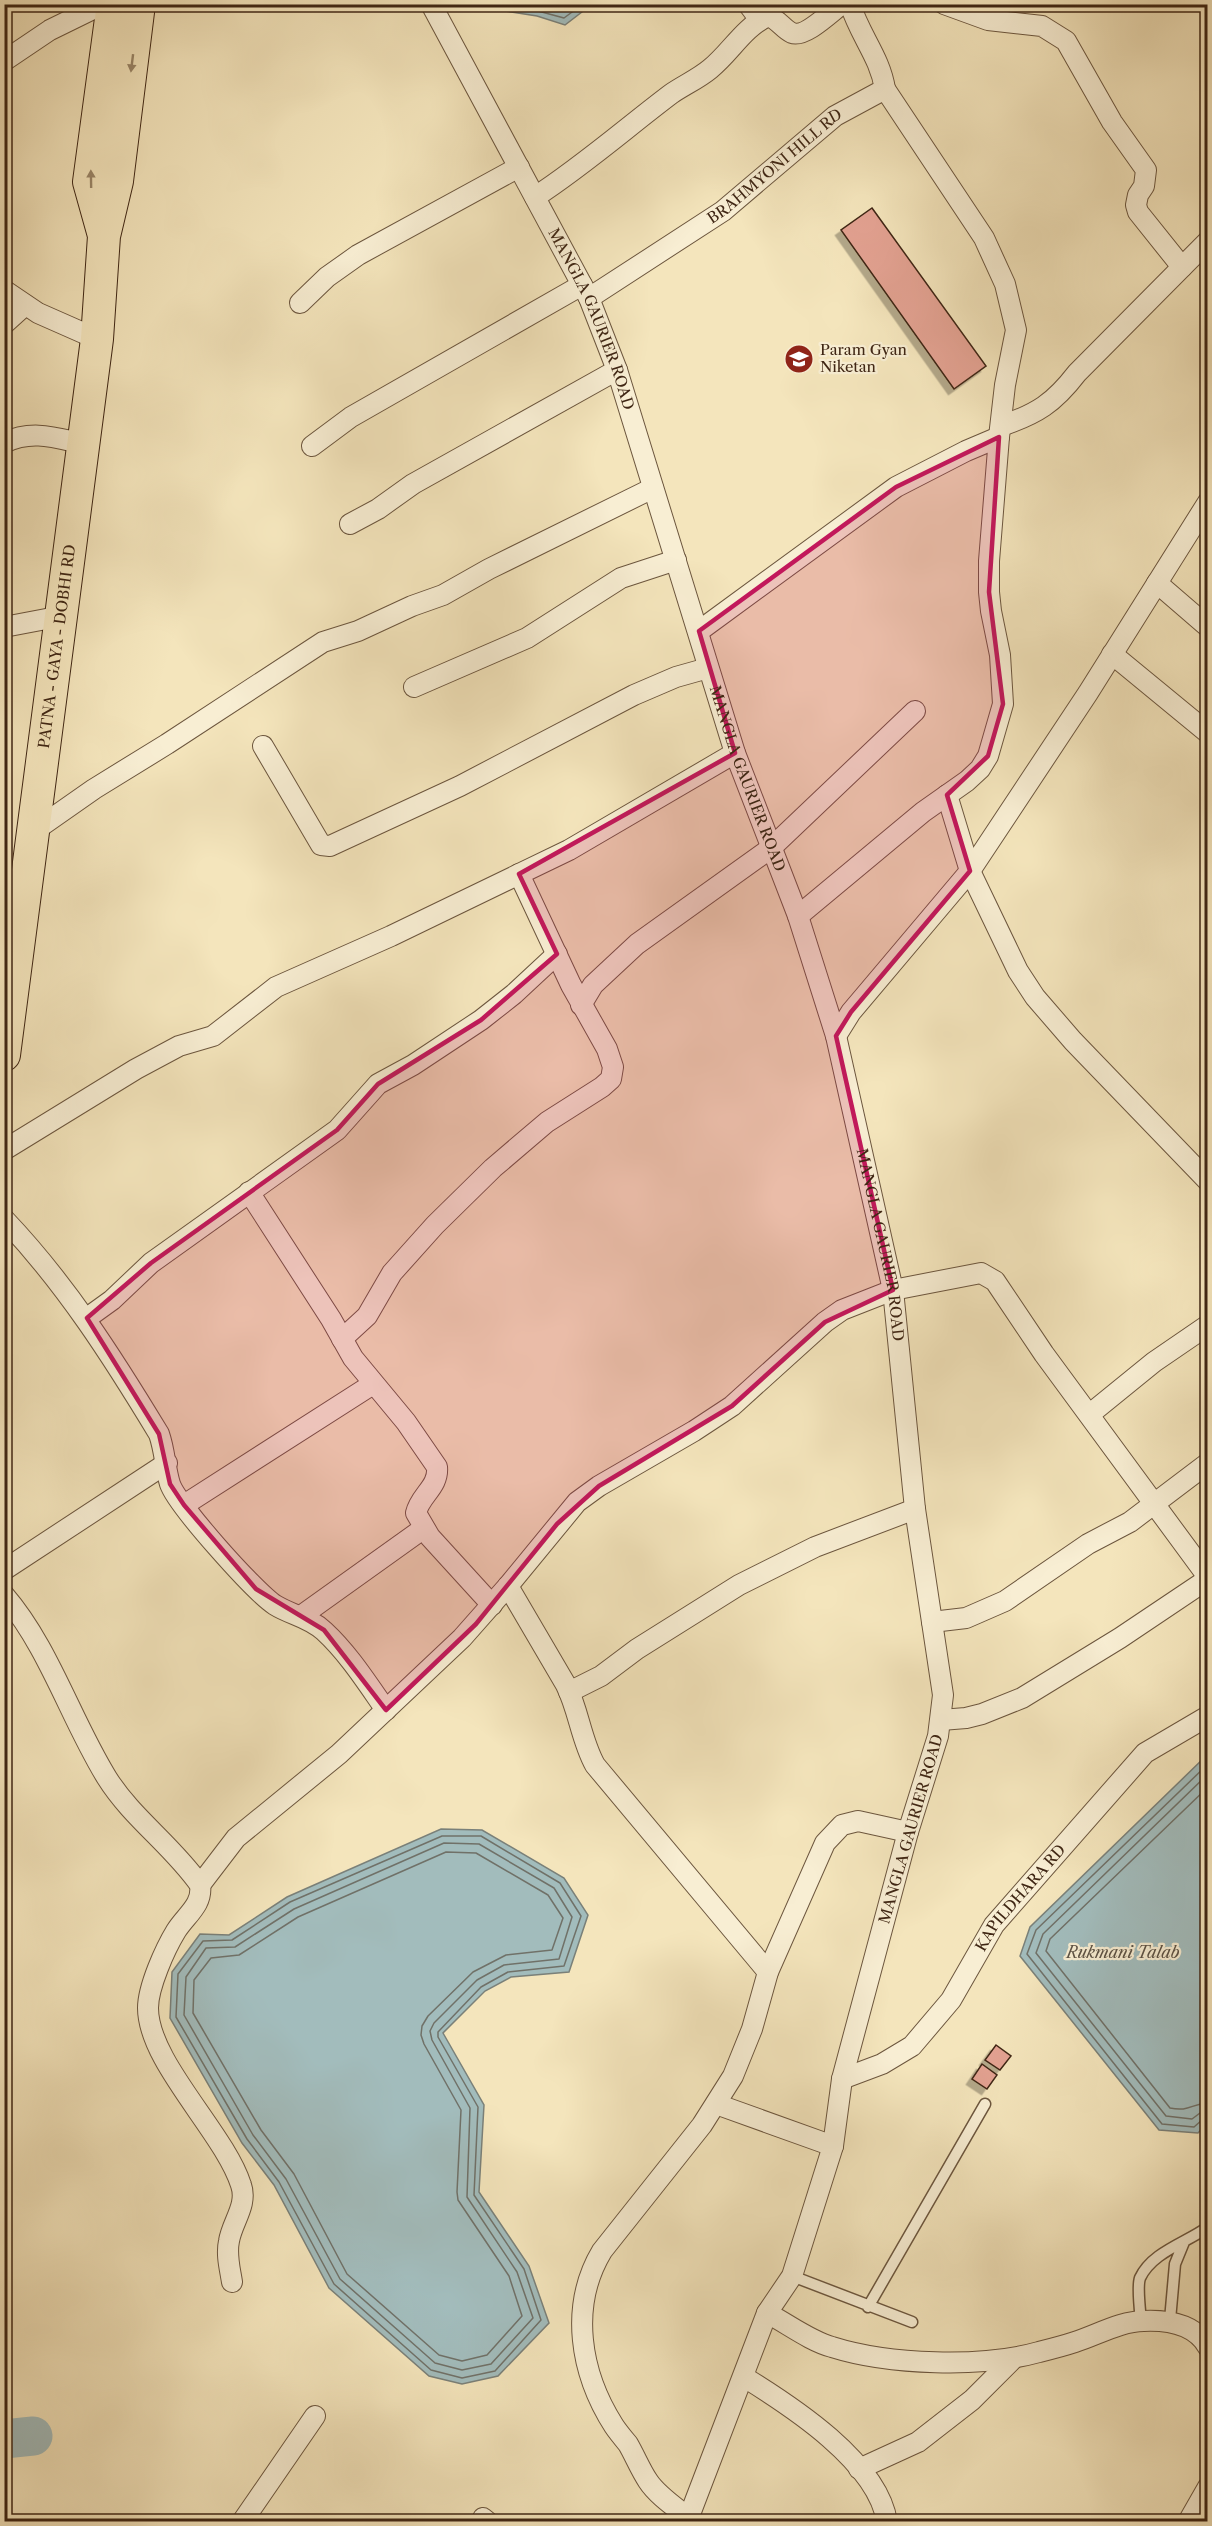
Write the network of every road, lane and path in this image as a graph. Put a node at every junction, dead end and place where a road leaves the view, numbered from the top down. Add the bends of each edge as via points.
1 (103, 4) edge
2 (113, 4) edge
3 (139, 4) edge
4 (431, 4) edge
5 (842, 4) edge
6 (850, 4) edge
7 (944, 4) edge
8 (754, 12) edge
9 (4, 61) edge
10 (885, 89) junction
11 (519, 167) junction
12 (535, 197) junction
13 (104, 236) junction
14 (1208, 241) edge
15 (1182, 267) junction
16 (4, 290) edge
17 (586, 292) junction
18 (300, 303) dead end
19 (26, 305) junction
20 (4, 324) edge
21 (98, 339) junction
22 (616, 370) junction
23 (1000, 431) junction
24 (4, 443) edge
25 (84, 444) junction
26 (312, 446) dead end
27 (653, 488) junction
28 (1204, 514) edge
29 (350, 524) dead end
30 (676, 560) junction
31 (1157, 583) junction
32 (62, 616) junction
33 (4, 627) edge
34 (1208, 627) edge
35 (699, 631) junction
36 (1112, 654) junction
37 (708, 668) junction
38 (414, 687) dead end
39 (915, 711) dead end
40 (1208, 733) edge
41 (262, 746) dead end
42 (735, 753) junction
43 (947, 795) junction
44 (34, 831) junction
45 (771, 848) junction
46 (970, 871) junction
47 (519, 874) junction
48 (798, 916) junction
49 (556, 954) junction
50 (581, 1005) junction
51 (836, 1036) junction
52 (4, 1055) edge
53 (4, 1150) edge
54 (1208, 1181) edge
55 (249, 1192) junction
56 (4, 1219) edge
57 (893, 1290) junction
58 (87, 1318) junction
59 (1208, 1325) edge
60 (342, 1339) junction
61 (373, 1384) junction
62 (1090, 1414) junction
63 (167, 1463) junction
64 (1208, 1463) edge
65 (184, 1505) junction
66 (1154, 1506) junction
67 (915, 1509) junction
68 (424, 1528) junction
69 (4, 1570) edge
70 (1208, 1578) edge
71 (508, 1586) junction
72 (4, 1595) edge
73 (492, 1605) junction
74 (302, 1616) junction
75 (932, 1622) junction
76 (569, 1692) junction
77 (386, 1710) junction
78 (1208, 1716) edge
79 (941, 1720) junction
80 (908, 1832) junction
81 (200, 1885) junction
82 (768, 1972) junction
83 (842, 2079) junction
84 (717, 2104) junction
85 (985, 2104) dead end
86 (833, 2146) junction
87 (1208, 2227) edge
88 (1184, 2242) junction
89 (792, 2276) junction
90 (232, 2282) dead end
91 (868, 2307) junction
92 (767, 2313) junction
93 (1170, 2320) junction
94 (1141, 2321) junction
95 (912, 2322) dead end
96 (1208, 2347) edge
97 (1012, 2360) junction
98 (744, 2377) junction
99 (315, 2416) dead end
100 (859, 2469) junction
101 (1208, 2487) edge
102 (688, 2520) edge
103 (242, 2522) edge
104 (887, 2522) edge
105 (1188, 2522) edge

1 - 9 street via 50,30
13 -> 2 main road, PATNA - GAYA - DOBHI RD via 89,182
3 -> 13 main road, PATNA - GAYA - DOBHI RD via 117,181
4 - 11 street, MANGLA GAURIER ROAD
5 - 8 street via 798,34 791,33 774,18
6 - 10 street via 856,25 882,68
7 - 15 street via 988,20 1042,26 1066,41 1112,122 1146,170 1138,212
8 - 12 street via 750,27 712,68
10 - 17 street, BRAHMYONI HILL RD via 834,116 723,211
10 - 23 street via 984,238 1005,284 1016,330
11 - 12 street, MANGLA GAURIER ROAD
11 - 18 street via 358,255
12 - 17 street, MANGLA GAURIER ROAD
13 - 21 main road, PATNA - GAYA - DOBHI RD
14 - 15 street
15 - 23 street via 1045,407
16 - 19 street
17 - 22 street, MANGLA GAURIER ROAD
17 - 26 street, BRAHMYONI HILL RD via 351,417
19 - 20 street
19 - 21 street
21 - 25 main road, PATNA - GAYA - DOBHI RD
22 - 27 street, MANGLA GAURIER ROAD
22 - 29 street via 421,479
23 - 35 street via 896,487
23 - 43 street via 989,592 1000,655 1003,704 988,756 980,769
24 - 25 street via 35,434
25 - 32 main road, PATNA - GAYA - DOBHI RD
27 - 30 street, MANGLA GAURIER ROAD
27 - 44 street via 443,595 323,642
28 - 31 street
30 - 35 street, MANGLA GAURIER ROAD
30 - 38 street via 621,578 527,638
31 - 34 street
31 - 36 street
32 - 33 street
32 - 44 main road, PATNA - GAYA - DOBHI RD
35 - 37 street, MANGLA GAURIER ROAD
36 - 40 street
36 - 46 street
37 - 41 street via 634,695 459,786 330,846 321,845 315,837
37 - 42 street, MANGLA GAURIER ROAD
39 - 45 street
42 - 45 street, MANGLA GAURIER ROAD
42 - 47 street via 569,850
43 - 46 street
43 - 48 street
44 - 52 main road, PATNA - GAYA - DOBHI RD
45 - 48 street, MANGLA GAURIER ROAD
45 - 50 street via 637,944 593,985
46 - 51 street via 851,1012
46 - 54 street via 1018,971 1035,996
47 - 49 street
47 - 53 street via 276,987 213,1036 179,1046 144,1065
48 - 51 street, MANGLA GAURIER ROAD
49 - 50 street
49 - 55 street via 500,1006 378,1084 337,1130
50 - 60 street via 607,1049 613,1067 611,1079 539,1127 493,1168 392,1273 367,1316
51 - 57 street, MANGLA GAURIER ROAD
55 - 58 street via 151,1263
55 - 60 street
56 - 58 street
57 - 62 street via 981,1273 989,1276
57 - 67 street, MANGLA GAURIER ROAD
57 - 71 street via 842,1310 732,1406 578,1502
58 - 63 street via 159,1434
59 - 62 street
60 - 61 street
61 - 65 street
61 - 68 street via 437,1467 434,1485 418,1504 416,1513
62 - 66 street
63 - 65 street via 170,1484
63 - 69 street
64 - 66 street
65 - 74 street via 256,1589 278,1606
66 - 70 street
66 - 75 street via 1088,1544 1005,1601 966,1618
67 - 75 street, MANGLA GAURIER ROAD
67 - 76 street via 815,1547 740,1585 637,1649 602,1676
68 - 73 street
68 - 74 street
70 - 79 street via 1022,1698 982,1714
71 - 73 street
71 - 76 street
72 - 81 street via 22,1619 119,1795
73 - 77 street
74 - 77 street via 338,1645
75 - 79 street, MANGLA GAURIER ROAD via 943,1695
76 - 82 street via 583,1741 595,1765
77 - 81 street via 236,1838
78 - 83 street, KAPILDHARA RD via 1145,1753 994,1925 951,2000 912,2046 882,2064
79 - 80 street, MANGLA GAURIER ROAD
80 - 82 street via 858,1821 842,1825 825,1843
80 - 83 street, MANGLA GAURIER ROAD
81 - 90 street via 202,1895 167,1948 148,2008 166,2060 229,2158 242,2186 242,2204 227,2254
82 - 84 street via 743,2055
83 - 86 street, MANGLA GAURIER ROAD
84 - 86 street
84 - 102 street via 602,2251 592,2267 582,2314 586,2362 607,2414 649,2482
85 - 91 lane
86 - 89 street, MANGLA GAURIER ROAD
87 - 88 lane
88 - 93 lane via 1175,2264
88 - 94 lane via 1154,2260 1139,2279
89 - 91 lane
89 - 92 street, MANGLA GAURIER ROAD
91 - 95 lane
92 - 97 street via 830,2347 871,2356 919,2361
92 - 98 street, MANGLA GAURIER ROAD
93 - 94 street
93 - 96 street via 1186,2327
94 - 97 street
97 - 100 street via 972,2400 918,2442
98 - 100 street via 800,2412
98 - 102 street, MANGLA GAURIER ROAD
99 - 103 street
100 - 104 street via 882,2501
101 - 105 street

